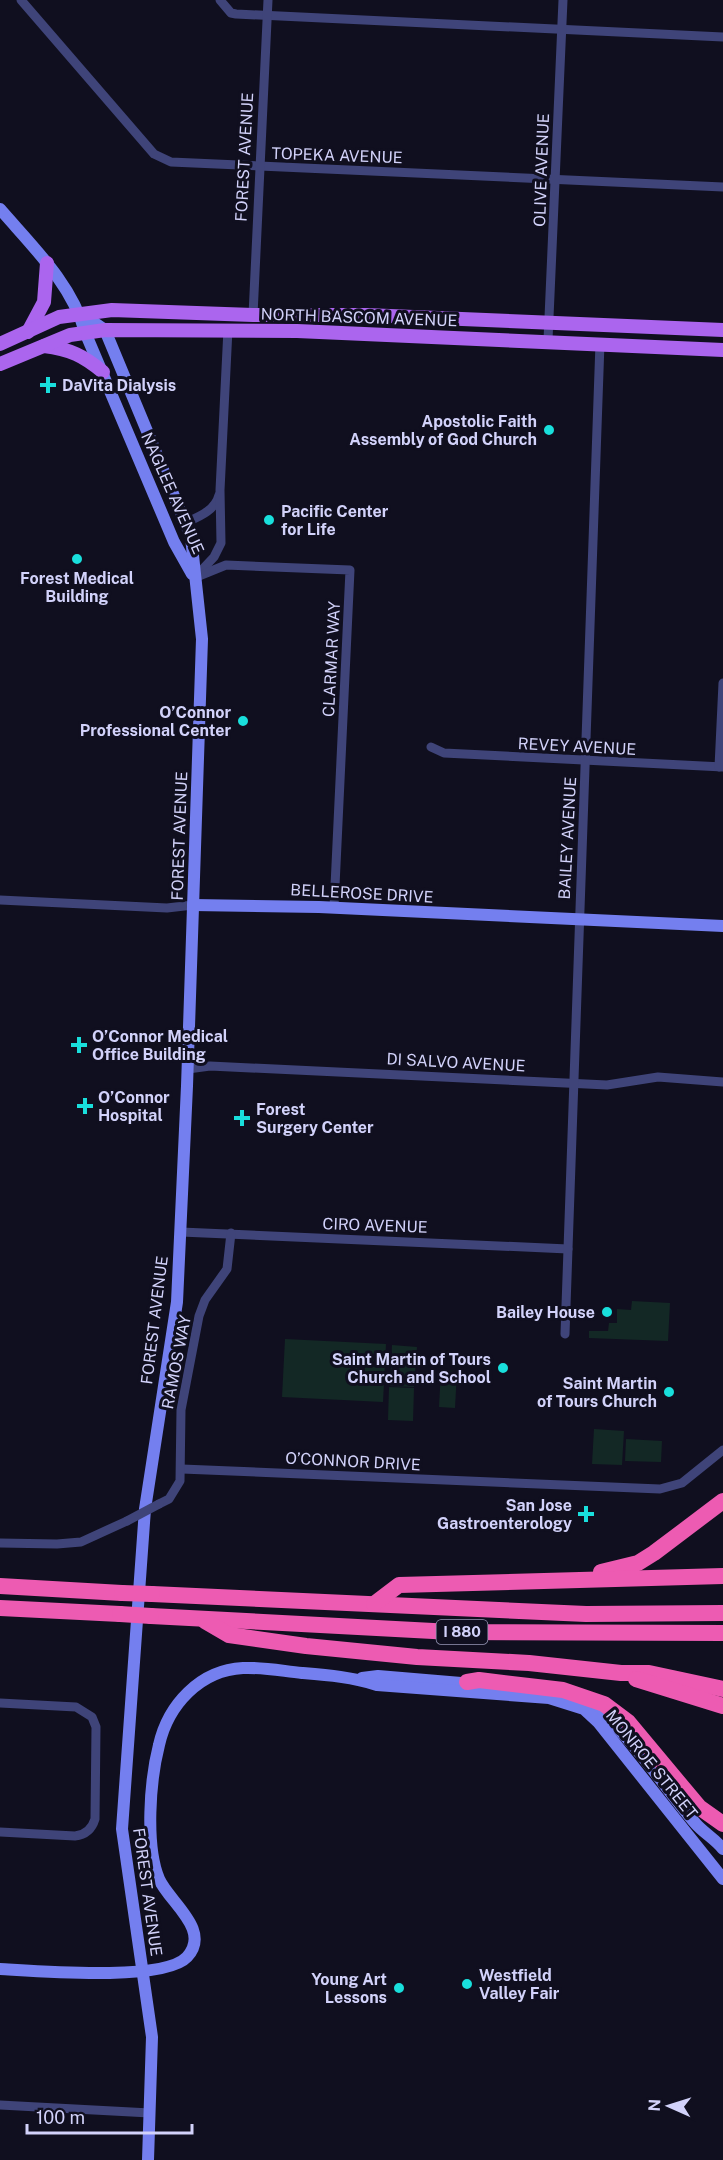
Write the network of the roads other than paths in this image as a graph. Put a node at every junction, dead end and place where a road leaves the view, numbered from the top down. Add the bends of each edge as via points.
1 (21, 0) edge
2 (220, 0) edge
3 (268, 0) edge
4 (564, 0) edge
5 (268, 16) junction
6 (562, 29) junction
7 (723, 37) edge
8 (261, 166) junction
9 (555, 179) junction
10 (723, 187) edge
11 (0, 209) edge
12 (46, 263) junction
13 (80, 313) junction
14 (254, 315) junction
15 (549, 322) junction
16 (228, 329) junction
17 (105, 330) junction
18 (723, 330) edge
19 (28, 332) junction
20 (85, 332) junction
21 (548, 340) junction
22 (600, 343) junction
23 (0, 344) edge
24 (42, 346) junction
25 (723, 350) edge
26 (0, 364) edge
27 (104, 372) junction
28 (220, 490) junction
29 (184, 523) junction
30 (194, 578) junction
31 (723, 683) edge
32 (430, 747) dead end
33 (586, 761) junction
34 (721, 767) edge
35 (0, 900) edge
36 (193, 905) junction
37 (334, 907) junction
38 (579, 920) junction
39 (723, 926) edge
40 (188, 1069) junction
41 (723, 1082) edge
42 (574, 1083) junction
43 (181, 1232) junction
44 (231, 1233) junction
45 (568, 1249) junction
46 (565, 1334) dead end
47 (723, 1450) edge
48 (182, 1468) junction
49 (723, 1501) edge
50 (0, 1543) edge
51 (723, 1576) edge
52 (550, 1581) junction
53 (0, 1586) edge
54 (374, 1604) junction
55 (0, 1608) edge
56 (723, 1613) edge
57 (202, 1619) junction
58 (723, 1634) edge
59 (621, 1673) junction
60 (359, 1679) junction
61 (467, 1682) junction
62 (723, 1689) edge
63 (0, 1703) edge
64 (723, 1706) edge
65 (723, 1824) edge
66 (0, 1832) edge
67 (723, 1849) edge
68 (723, 1879) edge
69 (0, 1969) edge
70 (142, 1971) junction
71 (0, 2105) edge
72 (150, 2113) junction
73 (148, 2160) edge

1 - 8 street, TOPEKA AVENUE via 154,154 171,162
2 - 5 street via 231,13
3 - 5 street, FOREST AVENUE
4 - 6 street, OLIVE AVENUE
5 - 6 street
5 - 8 street, FOREST AVENUE
6 - 7 street
6 - 9 street, OLIVE AVENUE
8 - 9 street, TOPEKA AVENUE
8 - 14 street, FOREST AVENUE
9 - 10 street, TOPEKA AVENUE
9 - 15 street, OLIVE AVENUE
11 - 12 main road, NAGLEE AVENUE
12 - 13 main road, NAGLEE AVENUE
12 - 19 main road via 44,302
13 - 14 main road, NORTH BASCOM AVENUE via 112,310
13 - 17 main road, NAGLEE AVENUE
13 - 19 main road, NORTH BASCOM AVENUE via 59,317
13 - 20 main road, NAGLEE AVENUE
14 - 15 main road, NORTH BASCOM AVENUE
15 - 18 main road, NORTH BASCOM AVENUE
15 - 21 street, OLIVE AVENUE
16 - 17 main road, NORTH BASCOM AVENUE
16 - 21 main road, NORTH BASCOM AVENUE
16 - 28 street
17 - 20 main road, NORTH BASCOM AVENUE
17 - 29 main road, NAGLEE AVENUE
19 - 23 main road, NORTH BASCOM AVENUE
20 - 24 main road, NORTH BASCOM AVENUE
20 - 27 main road, NAGLEE AVENUE
21 - 22 main road, NORTH BASCOM AVENUE
22 - 25 main road, NORTH BASCOM AVENUE
22 - 33 street, BAILEY AVENUE
24 - 26 main road, NORTH BASCOM AVENUE
24 - 27 main road via 75,352
27 - 30 main road, NAGLEE AVENUE via 174,542
28 - 29 street via 213,507
28 - 30 street via 221,543
29 - 30 main road, NAGLEE AVENUE via 191,537
30 - 36 main road, FOREST AVENUE via 203,676
30 - 37 street, CLARMAR WAY via 226,565 350,570
31 - 34 street
32 - 33 street, REVEY AVENUE via 444,753
33 - 34 street, REVEY AVENUE
33 - 38 street, BAILEY AVENUE
35 - 36 street, BELLEROSE DRIVE via 167,908
36 - 37 main road, BELLEROSE DRIVE
36 - 40 main road, FOREST AVENUE
37 - 38 main road, BELLEROSE DRIVE
38 - 39 main road, BELLEROSE DRIVE
38 - 42 street, BAILEY AVENUE
40 - 42 street, DI SALVO AVENUE via 210,1066
40 - 43 main road, FOREST AVENUE
41 - 42 street, DI SALVO AVENUE via 658,1077 606,1085
42 - 45 street, BAILEY AVENUE
43 - 44 street, CIRO AVENUE
43 - 70 main road, FOREST AVENUE via 177,1302 145,1509 123,1798 124,1852
44 - 45 street, CIRO AVENUE
44 - 48 street, RAMOS WAY via 227,1269 205,1300 199,1316 181,1410
45 - 46 street, BAILEY AVENUE
47 - 48 street, O’CONNOR DRIVE via 682,1483 660,1489
48 - 50 street, bridge via 175,1493 128,1521 81,1542
49 - 52 highway via 638,1563
51 - 52 highway
52 - 54 highway via 399,1585
53 - 54 highway, I 880, bridge
54 - 56 highway, I 880 via 586,1614
55 - 57 highway, I 880, bridge
57 - 58 highway, I 880 via 452,1632
57 - 59 highway via 229,1635 306,1646
59 - 62 highway via 649,1673
59 - 64 highway
60 - 61 main road, MONROE STREET via 378,1676
60 - 68 main road, MONROE STREET via 377,1685 549,1698 584,1709
60 - 70 main road, MONROE STREET via 231,1669 195,1687 176,1704 159,1745 151,1809 152,1845 159,1878 191,1925 195,1940 185,1959
61 - 65 highway via 563,1689 604,1704 628,1722 699,1807
61 - 67 main road, MONROE STREET via 564,1696 598,1710 698,1826
63 - 66 street via 76,1707 88,1713 96,1727 95,1819 88,1831 75,1836
69 - 70 main road
70 - 72 main road, FOREST AVENUE via 152,2037
71 - 72 street
72 - 73 main road, FOREST AVENUE

